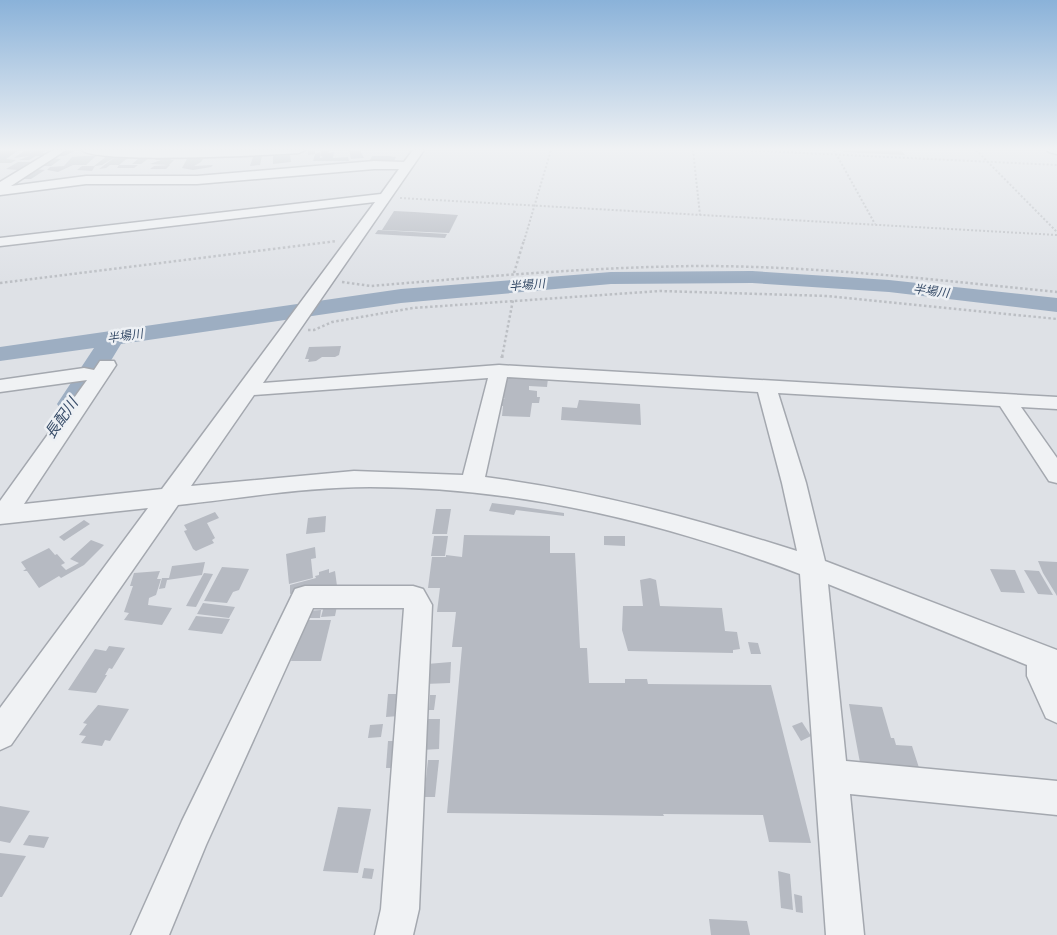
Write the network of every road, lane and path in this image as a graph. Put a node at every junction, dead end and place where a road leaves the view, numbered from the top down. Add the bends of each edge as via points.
1 (387, 194) edge
2 (538, 194) edge
3 (698, 194) edge
4 (858, 194) edge
5 (1019, 194) edge
6 (385, 197) junction
7 (534, 206) junction
8 (700, 215) junction
9 (875, 225) junction
10 (1057, 233) edge
11 (354, 240) junction
12 (0, 242) edge
13 (514, 273) junction
14 (326, 280) junction
15 (0, 283) edge
16 (1057, 292) edge
17 (513, 300) junction
18 (1057, 319) edge
19 (293, 327) junction
20 (499, 371) junction
21 (766, 385) junction
22 (0, 386) edge
23 (246, 390) junction
24 (1006, 400) junction
25 (1057, 403) edge
26 (1057, 475) edge
27 (472, 485) junction
28 (170, 497) junction
29 (1, 515) edge
30 (813, 567) junction
31 (1049, 661) edge
32 (1057, 708) edge
33 (0, 734) edge
34 (831, 776) junction
35 (1057, 798) edge
36 (150, 935) edge
37 (394, 935) edge
38 (845, 935) edge

1 - 6 street
2 - 7 path
3 - 8 path
4 - 9 path
5 - 10 path
6 - 7 path
6 - 11 street
6 - 12 street
7 - 8 path
7 - 13 path
8 - 9 path
9 - 10 path
11 - 14 street
11 - 15 path
13 - 14 path via 371,286
13 - 16 path via 645,266 756,267 900,276
14 - 19 street
17 - 18 path via 617,292 764,293
17 - 19 path via 413,308 332,322 312,331
17 - 20 path
19 - 23 street
20 - 21 street
20 - 23 street
20 - 27 street
21 - 24 street
21 - 30 street via 794,483
22 - 29 street via 96,373 52,447
23 - 28 street
24 - 25 street
24 - 26 street
27 - 28 street via 413,480 352,480
27 - 30 street via 571,498 653,516 724,536
28 - 29 street
28 - 33 street
30 - 31 street
30 - 34 street
31 - 32 street via 1042,676
34 - 35 street
34 - 38 street
36 - 37 street via 194,833 305,597 413,597 418,605 400,909

